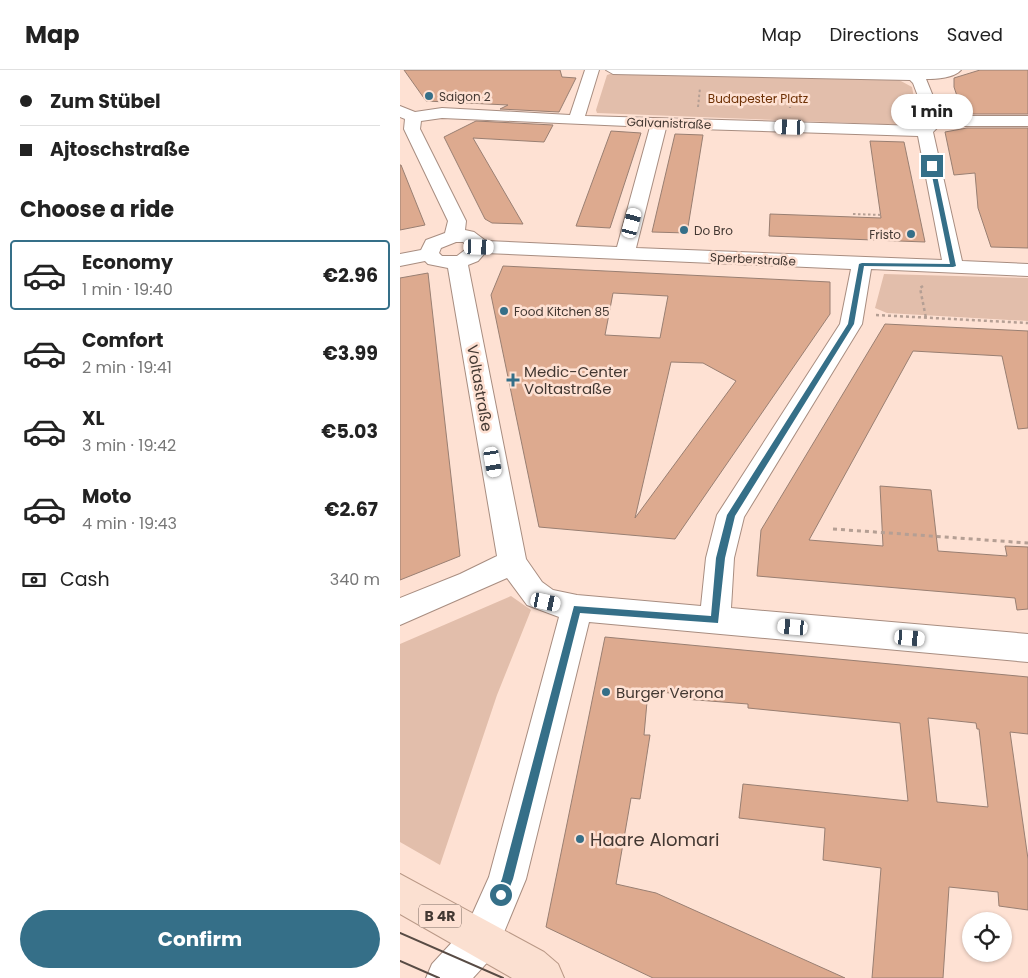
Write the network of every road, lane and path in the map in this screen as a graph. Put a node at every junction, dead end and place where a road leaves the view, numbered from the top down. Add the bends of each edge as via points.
1 (592, 70) edge
2 (613, 70) edge
3 (702, 70) edge
4 (726, 70) edge
5 (954, 70) edge
6 (910, 73) edge
7 (406, 114) edge
8 (576, 120) junction
9 (1028, 121) edge
10 (659, 123) junction
11 (696, 124) junction
12 (930, 126) junction
13 (853, 214) dead end
14 (883, 215) dead end
15 (463, 248) junction
16 (625, 252) junction
17 (429, 254) junction
18 (400, 260) edge
19 (862, 264) junction
20 (924, 266) junction
21 (953, 266) junction
22 (1028, 270) edge
23 (853, 314) junction
24 (926, 318) junction
25 (1028, 323) edge
26 (832, 529) dead end
27 (1028, 543) edge
28 (512, 562) junction
29 (577, 608) junction
30 (400, 612) edge
31 (715, 620) junction
32 (1028, 648) edge
33 (400, 893) edge
34 (480, 940) junction
35 (446, 978) edge
36 (544, 978) edge

1 - 8 street
2 - 3 street
3 - 4 street
3 - 11 path
4 - 6 street
5 - 6 street via 940,74
6 - 12 street via 920,81
7 - 8 street, Galvanistraße
7 - 15 street, Voltastraße via 456,221
8 - 10 street, Galvanistraße
9 - 12 street, Galvanistraße
10 - 11 street, Galvanistraße
10 - 16 street
11 - 12 street, Galvanistraße
12 - 21 street
13 - 14 path
15 - 16 street, Sperberstraße
15 - 17 street via 433,244
15 - 17 street via 444,263
15 - 28 street, Voltastraße
16 - 19 street, Sperberstraße
17 - 18 street
19 - 20 street, Sperberstraße
19 - 23 street
20 - 21 street, Sperberstraße
20 - 24 path via 927,283 920,288
21 - 22 street, Sperberstraße
23 - 24 path
23 - 31 street via 851,324 731,515 720,558
24 - 25 path
26 - 27 path
28 - 29 street, Voltastraße via 530,592 546,602
28 - 30 street
29 - 31 street, Voltastraße
29 - 34 street via 507,879
31 - 32 street, Voltastraße
33 - 34 main road, B 4R
34 - 35 street
34 - 36 main road, B 4R via 530,966

